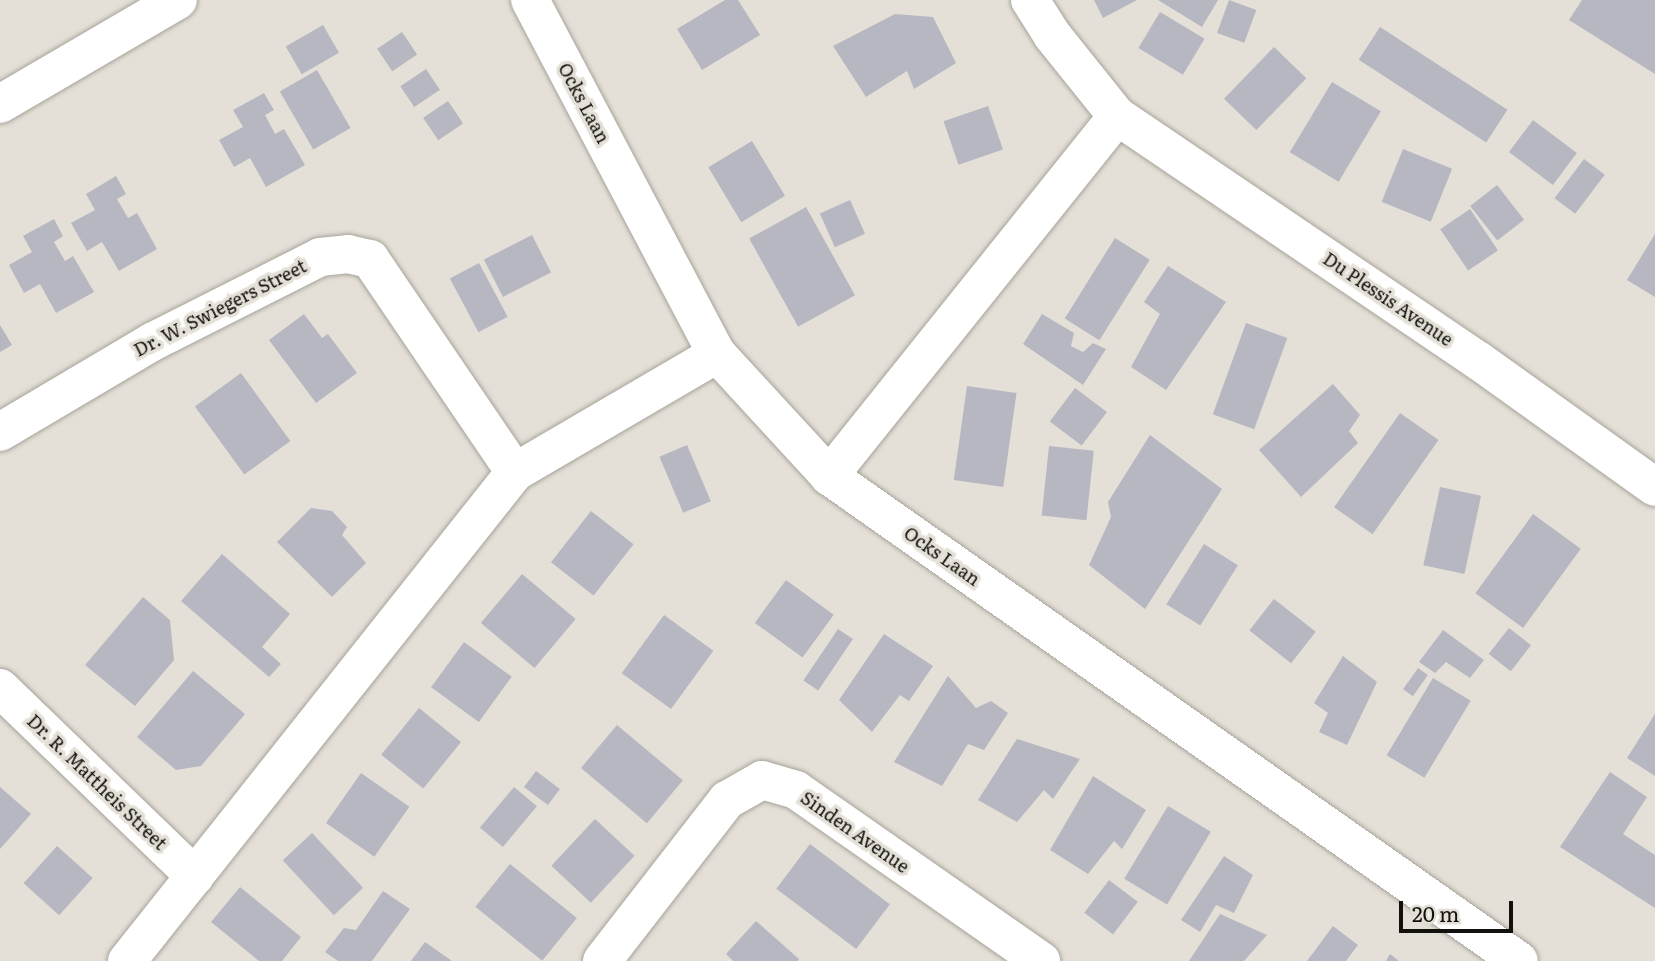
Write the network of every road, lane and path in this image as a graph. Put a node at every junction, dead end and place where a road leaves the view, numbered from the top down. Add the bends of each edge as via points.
1 (178, 0) edge
2 (530, 0) edge
3 (1030, 0) edge
4 (0, 104) edge
5 (1117, 116) junction
6 (717, 354) junction
7 (0, 432) edge
8 (515, 472) junction
9 (829, 476) junction
10 (1655, 487) edge
11 (0, 688) edge
12 (195, 877) junction
13 (127, 961) edge
14 (601, 961) edge
15 (1041, 961) edge
16 (1519, 961) edge

1 - 4 street
2 - 6 street, Ocks Laan
3 - 5 street, Du Plessis Avenue via 1052,36
5 - 9 street
5 - 10 street, Du Plessis Avenue via 1479,361
6 - 8 street
6 - 9 street, Ocks Laan
7 - 8 street, Dr. W. Swiegers Street via 188,324 320,257 348,254 370,259
8 - 12 street
9 - 16 street, Ocks Laan
11 - 12 street, Dr. R. Mattheis Street
12 - 13 street
14 - 15 street, Sinden Avenue via 727,800 762,780 796,790

